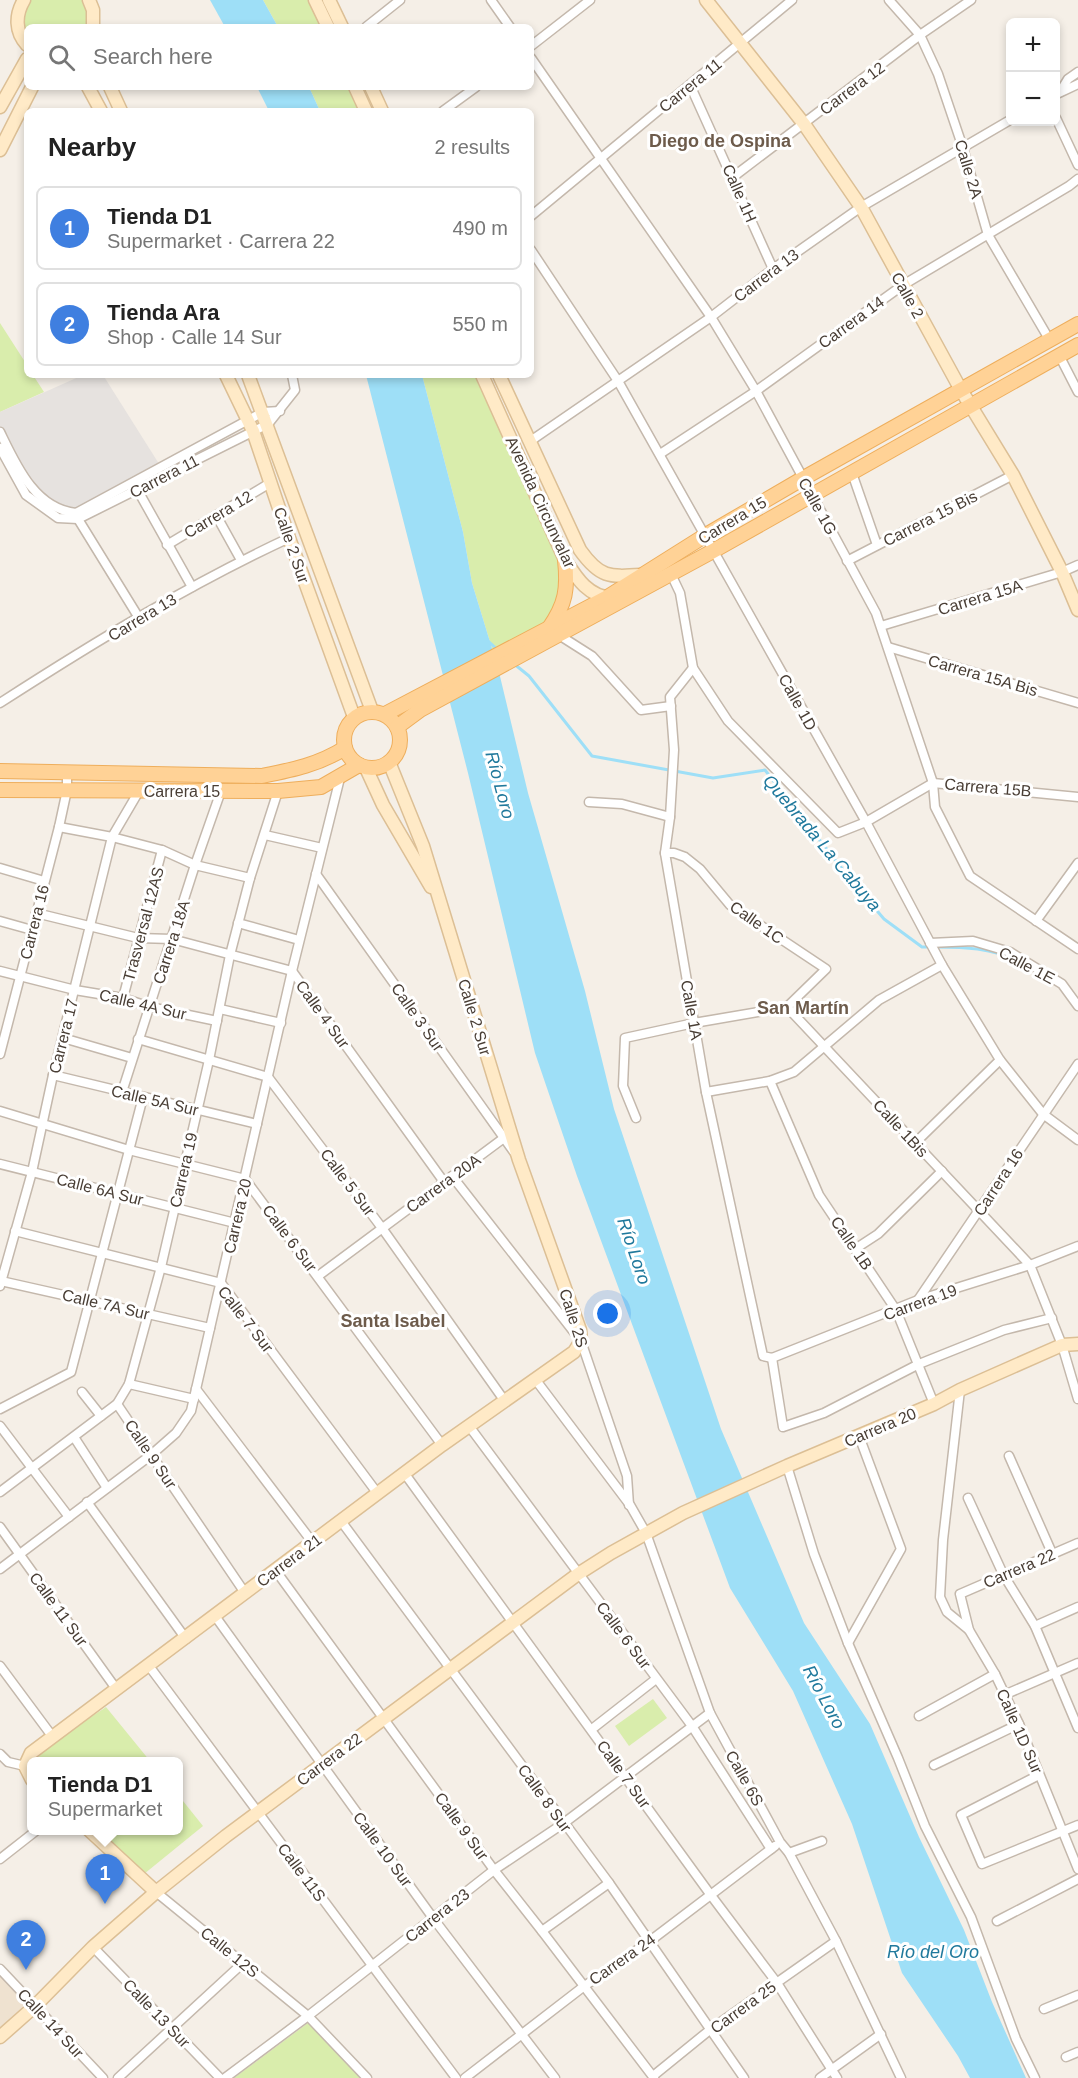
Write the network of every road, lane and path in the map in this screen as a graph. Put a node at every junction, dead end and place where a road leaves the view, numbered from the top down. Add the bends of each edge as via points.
1 (24, 0) edge
2 (315, 0) edge
3 (329, 0) edge
4 (400, 0) edge
5 (491, 0) edge
6 (590, 0) edge
7 (706, 0) edge
8 (792, 0) edge
9 (889, 0) edge
10 (971, 0) edge
11 (92, 3) edge
12 (93, 24) edge
13 (327, 24) edge
14 (341, 24) edge
15 (370, 24) edge
16 (508, 24) edge
17 (920, 35) junction
18 (24, 40) edge
19 (534, 44) edge
20 (740, 44) junction
21 (534, 62) edge
22 (24, 64) edge
23 (1078, 72) edge
24 (1078, 84) edge
25 (690, 85) junction
26 (30, 90) edge
27 (90, 90) edge
28 (111, 90) edge
29 (356, 90) edge
30 (372, 90) edge
31 (472, 90) edge
32 (1060, 90) edge
33 (1060, 92) edge
34 (0, 107) edge
35 (99, 108) edge
36 (120, 108) edge
37 (365, 108) edge
38 (381, 108) edge
39 (447, 108) edge
40 (1006, 123) edge
41 (804, 124) junction
42 (1060, 126) edge
43 (963, 148) junction
44 (0, 150) edge
45 (600, 157) junction
46 (1078, 165) edge
47 (733, 177) junction
48 (1078, 179) edge
49 (861, 207) junction
50 (534, 213) edge
51 (988, 235) junction
52 (534, 255) edge
53 (773, 269) junction
54 (903, 285) junction
55 (711, 317) junction
56 (1078, 324) edge
57 (1049, 339) junction
58 (1078, 345) edge
59 (1059, 355) junction
60 (227, 378) edge
61 (249, 378) edge
62 (293, 378) edge
63 (483, 378) edge
64 (500, 378) edge
65 (618, 381) junction
66 (962, 390) junction
67 (756, 391) junction
68 (1078, 392) edge
69 (970, 405) junction
70 (263, 411) junction
71 (280, 411) junction
72 (268, 424) junction
73 (250, 426) junction
74 (0, 432) edge
75 (529, 442) junction
76 (0, 448) edge
77 (660, 454) junction
78 (852, 473) junction
79 (1012, 475) junction
80 (802, 479) junction
81 (270, 483) junction
82 (137, 489) junction
83 (812, 496) junction
84 (61, 515) junction
85 (216, 515) junction
86 (78, 519) junction
87 (706, 535) junction
88 (289, 538) junction
89 (167, 545) junction
90 (877, 545) junction
91 (713, 551) junction
92 (241, 560) junction
93 (565, 560) junction
94 (847, 561) junction
95 (1078, 565) edge
96 (1062, 572) junction
97 (671, 574) junction
98 (642, 575) junction
99 (192, 587) junction
100 (606, 598) junction
101 (625, 598) junction
102 (1075, 599) edge
103 (1078, 610) edge
104 (139, 618) junction
105 (881, 626) junction
106 (549, 635) junction
107 (888, 647) junction
108 (693, 668) junction
109 (0, 703) edge
110 (1078, 703) edge
111 (417, 704) junction
112 (671, 706) junction
113 (378, 713) junction
114 (354, 717) junction
115 (397, 727) junction
116 (345, 748) junction
117 (389, 762) junction
118 (363, 767) junction
119 (0, 771) edge
120 (67, 772) junction
121 (340, 778) junction
122 (933, 783) junction
123 (0, 790) edge
124 (67, 790) junction
125 (139, 791) junction
126 (221, 791) junction
127 (278, 791) junction
128 (1078, 797) edge
129 (589, 802) dead end
130 (670, 817) junction
131 (866, 822) junction
132 (58, 827) junction
133 (265, 835) junction
134 (112, 837) junction
135 (322, 848) junction
136 (162, 850) junction
137 (665, 854) junction
138 (1078, 863) edge
139 (195, 865) junction
140 (0, 868) edge
141 (316, 874) junction
142 (250, 878) junction
143 (44, 881) junction
144 (440, 901) junction
145 (36, 913) junction
146 (0, 921) edge
147 (1036, 921) junction
148 (238, 923) junction
149 (91, 926) junction
150 (32, 930) junction
151 (138, 938) junction
152 (172, 939) junction
153 (299, 940) junction
154 (930, 943) junction
155 (1078, 949) edge
156 (230, 955) junction
157 (942, 965) junction
158 (0, 971) edge
159 (292, 971) junction
160 (20, 976) junction
161 (75, 990) junction
162 (123, 998) junction
163 (1078, 1006) edge
164 (150, 1007) junction
165 (788, 1007) junction
166 (220, 1009) junction
167 (217, 1021) junction
168 (281, 1023) junction
169 (694, 1023) junction
170 (63, 1038) junction
171 (138, 1039) junction
172 (825, 1048) junction
173 (0, 1054) edge
174 (132, 1058) junction
175 (209, 1060) junction
176 (1000, 1060) junction
177 (1078, 1064) edge
178 (53, 1075) junction
179 (268, 1077) junction
180 (770, 1081) junction
181 (122, 1092) junction
182 (706, 1092) junction
183 (143, 1097) junction
184 (196, 1110) junction
185 (0, 1111) edge
186 (1042, 1114) junction
187 (636, 1118) dead end
188 (42, 1122) junction
189 (257, 1124) junction
190 (507, 1136) junction
191 (1078, 1140) edge
192 (915, 1143) junction
193 (129, 1150) junction
194 (0, 1164) edge
195 (184, 1164) junction
196 (32, 1172) junction
197 (942, 1172) junction
198 (245, 1179) junction
199 (448, 1179) junction
200 (118, 1194) junction
201 (174, 1208) junction
202 (980, 1211) junction
203 (235, 1223) junction
204 (382, 1228) junction
205 (15, 1231) junction
206 (1078, 1246) edge
207 (855, 1249) junction
208 (102, 1253) junction
209 (1030, 1265) junction
210 (161, 1267) junction
211 (318, 1276) junction
212 (1, 1283) edge
213 (221, 1283) junction
214 (918, 1300) junction
215 (90, 1301) junction
216 (896, 1310) junction
217 (148, 1314) junction
218 (1052, 1318) junction
219 (210, 1329) junction
220 (581, 1341) junction
221 (1078, 1344) edge
222 (1062, 1345) junction
223 (767, 1357) junction
224 (919, 1364) junction
225 (536, 1379) junction
226 (129, 1384) junction
227 (196, 1389) junction
228 (960, 1390) junction
229 (82, 1392) dead end
230 (194, 1399) junction
231 (504, 1400) junction
232 (1078, 1400) edge
233 (117, 1404) junction
234 (934, 1404) junction
235 (0, 1409) edge
236 (101, 1416) junction
237 (0, 1426) edge
238 (470, 1426) junction
239 (859, 1436) junction
240 (74, 1437) junction
241 (442, 1445) junction
242 (151, 1455) junction
243 (1009, 1456) dead end
244 (788, 1466) junction
245 (32, 1468) junction
246 (405, 1474) junction
247 (107, 1488) junction
248 (0, 1492) edge
249 (378, 1494) junction
250 (968, 1498) dead end
251 (87, 1502) junction
252 (630, 1505) junction
253 (683, 1513) joint
254 (69, 1517) junction
255 (341, 1521) junction
256 (0, 1527) edge
257 (646, 1533) junction
258 (313, 1543) junction
259 (1078, 1543) edge
260 (1052, 1553) junction
261 (19, 1554) junction
262 (0, 1569) edge
263 (276, 1570) junction
264 (578, 1574) junction
265 (1004, 1574) junction
266 (245, 1593) junction
267 (960, 1594) joint
268 (1078, 1607) edge
269 (215, 1616) junction
270 (513, 1622) junction
271 (1035, 1626) junction
272 (969, 1630) junction
273 (186, 1639) junction
274 (848, 1643) junction
275 (1078, 1664) edge
276 (0, 1666) edge
277 (149, 1666) junction
278 (451, 1669) junction
279 (1055, 1673) junction
280 (995, 1674) junction
281 (656, 1679) junction
282 (117, 1690) junction
283 (1004, 1695) junction
284 (710, 1713) junction
285 (920, 1716) dead end
286 (384, 1718) junction
287 (1019, 1724) junction
288 (692, 1726) junction
289 (1078, 1728) edge
290 (592, 1729) junction
291 (52, 1736) junction
292 (0, 1754) edge
293 (30, 1757) edge
294 (322, 1764) junction
295 (934, 1765) dead end
296 (26, 1766) edge
297 (625, 1775) junction
298 (1039, 1775) junction
299 (258, 1813) junction
300 (564, 1823) junction
301 (1078, 1825) edge
302 (1061, 1832) junction
303 (31, 1835) edge
304 (94, 1835) edge
305 (822, 1841) dead end
306 (780, 1842) junction
307 (771, 1849) junction
308 (789, 1853) junction
309 (0, 1859) edge
310 (1078, 1869) edge
311 (494, 1870) junction
312 (1078, 1879) edge
313 (609, 1883) junction
314 (156, 1892) junction
315 (710, 1894) junction
316 (433, 1918) junction
317 (997, 1922) dead end
318 (542, 1930) junction
319 (650, 1941) junction
320 (836, 1941) junction
321 (93, 1947) junction
322 (244, 1962) junction
323 (373, 1965) junction
324 (0, 1969) edge
325 (777, 1983) junction
326 (583, 1987) junction
327 (1078, 1995) edge
328 (35, 2006) junction
329 (1044, 2009) dead end
330 (308, 2016) junction
331 (172, 2028) junction
332 (711, 2030) junction
333 (521, 2034) junction
334 (880, 2034) junction
335 (0, 2037) edge
336 (1078, 2052) edge
337 (1066, 2057) dead end
338 (832, 2068) junction
339 (653, 2077) edge
340 (103, 2078) edge
341 (118, 2078) edge
342 (220, 2078) edge
343 (225, 2078) edge
344 (367, 2078) edge
345 (456, 2078) edge
346 (465, 2078) edge
347 (555, 2078) edge
348 (744, 2078) edge
349 (820, 2078) edge
350 (837, 2078) edge
351 (902, 2078) edge
352 (1035, 2078) edge

1 - 18 street via 17,19
2 - 13 street
3 - 14 street
4 - 15 street
5 - 16 street
6 - 19 street
7 - 20 street, Calle 2
8 - 20 street, Carrera 11
9 - 17 street, Calle 2A
10 - 17 street, Carrera 12
11 - 12 street
17 - 41 street, Carrera 12
17 - 43 street, Calle 2A
20 - 25 street, Carrera 11
20 - 41 street, Calle 2
21 - 45 street, Calle 1G
22 - 34 street
23 - 32 street
24 - 33 street
25 - 45 street, Carrera 11
25 - 47 street, Calle 1H
26 - 44 street
27 - 35 street
28 - 36 street
29 - 37 street
30 - 38 street
31 - 39 street
40 - 43 street, Carrera 13
41 - 47 street, Carrera 12
41 - 49 street, Calle 2
42 - 46 street
43 - 49 street, Carrera 13
43 - 51 street, Calle 2A
45 - 50 street, Carrera 11
45 - 55 street, Calle 1G
47 - 53 street, Calle 1H
48 - 51 street, Carrera 14
49 - 53 street, Carrera 13
49 - 54 street, Calle 2
51 - 54 street, Carrera 14
51 - 57 street, Calle 2A
52 - 65 street, Calle 1D
53 - 55 street, Carrera 13
54 - 66 street, Calle 2
54 - 67 street, Carrera 14
55 - 65 street, Carrera 13
55 - 67 street, Calle 1G
56 - 57 main road, Carrera 15
57 - 66 main road, Carrera 15
58 - 59 main road, Carrera 15
59 - 68 street
59 - 69 main road, Carrera 15
60 - 73 street, Calle 2 Sur
61 - 70 street, Calle 2 Sur
62 - 71 street via 295,390
63 - 93 street, Avenida Circunvalar
64 - 75 street, Avenida Circunvalar
65 - 75 street, Carrera 13
65 - 77 street, Calle 1D
66 - 69 street, Calle 2
66 - 80 main road, Carrera 15
67 - 77 street, Carrera 14
67 - 80 street, Calle 1G
69 - 78 main road, Carrera 15
69 - 79 street, Calle 2
70 - 71 street
70 - 72 street, Calle 2 Sur
70 - 73 street, Carrera 11
71 - 72 street
72 - 73 street, Carrera 11
72 - 113 street, Calle 2 Sur
73 - 81 street, Calle 2 Sur
73 - 82 street, Carrera 11
73 - 84 street, Carrera 11 via 76,513
74 - 84 street via 29,486
75 - 98 street, Avenida Circunvalar via 589,562 606,575
76 - 84 street via 27,495
77 - 87 street, Calle 1D
78 - 83 main road, Carrera 15
78 - 90 street
79 - 90 street, Carrera 15 Bis
79 - 96 street, Calle 2
80 - 83 street, Calle 1G
80 - 87 main road, Carrera 15
81 - 85 street, Carrera 12
81 - 88 street, Calle 2 Sur
82 - 86 street, Carrera 11
82 - 89 street
83 - 91 main road, Carrera 15
83 - 94 street, Calle 1G
84 - 86 street, Carrera 11
85 - 89 street, Carrera 12
85 - 92 street
86 - 104 street
87 - 91 street, Calle 1D
87 - 98 main road, Carrera 15
88 - 92 street, Carrera 13
88 - 114 street, Calle 2 Sur
89 - 99 street
90 - 94 street, Carrera 15 Bis
91 - 97 main road, Carrera 15
91 - 131 street, Calle 1D
92 - 99 street, Carrera 13
93 - 100 street, Avenida Circunvalar via 579,581
93 - 106 main road via 566,595
94 - 105 street, Calle 1G
95 - 96 street, Carrera 15A
96 - 102 street, Calle 2
96 - 105 street, Carrera 15A
97 - 101 main road, Carrera 15
97 - 108 street via 680,593
98 - 100 main road, Carrera 15
99 - 104 street, Carrera 13
100 - 101 street
100 - 106 main road, Carrera 15
101 - 106 main road, Carrera 15
102 - 103 street, Calle 2
104 - 109 street, Carrera 13
105 - 107 street, Calle 1G
106 - 111 main road, Carrera 15
106 - 112 street via 592,656 641,710
107 - 110 street, Carrera 15A Bis
107 - 122 street, Calle 1G
108 - 112 street, Calle 1A via 670,697
108 - 131 street, Carrera 15B via 728,721 838,832
111 - 113 main road, Carrera 15
111 - 115 main road, Carrera 15
112 - 130 street, Calle 1A
113 - 114 main road
113 - 115 main road
114 - 116 main road via 344,733
115 - 117 main road via 399,746
116 - 118 main road via 351,760
116 - 120 main road, Carrera 15 via 304,768 262,776
117 - 118 main road
117 - 144 street, Calle 2 Sur
118 - 121 main road, Carrera 15
118 - 144 street, Calle 2 Sur via 410,855
119 - 120 main road, Carrera 15
120 - 124 street, Carrera 16
121 - 127 main road, Carrera 15 via 321,787
121 - 135 street, Carrera 20
122 - 128 street, Carrera 15B
122 - 131 street, Carrera 15B
122 - 147 street, Calle 1G via 935,807 970,876
123 - 124 main road, Carrera 15
124 - 125 main road, Carrera 15
124 - 132 street, Carrera 16
125 - 126 main road, Carrera 15
125 - 134 street, Carrera 17
126 - 127 main road, Carrera 15
126 - 139 street, Carrera 18A
127 - 133 street, Carrera 19
129 - 130 street via 622,804
130 - 137 street, Calle 1A
131 - 154 street, Calle 1D
132 - 134 street
132 - 143 street, Carrera 16
133 - 135 street
133 - 142 street, Carrera 19
134 - 136 street
134 - 149 street, Carrera 17
135 - 141 street, Carrera 20
136 - 139 street
136 - 151 street, Trasversal 12AS
137 - 165 street, Calle 1C via 685,857 730,905 826,969
137 - 169 street, Calle 1A
138 - 147 street
139 - 142 street
139 - 152 street, Carrera 18A
140 - 143 street
141 - 153 street, Carrera 20
141 - 190 street, Calle 3 Sur
142 - 148 street, Carrera 19
143 - 145 street, Carrera 16
144 - 190 street, Calle 2 Sur
145 - 149 street, Calle 4 Sur
145 - 150 street, Carrera 16
146 - 150 street
147 - 155 street, Calle 1G
148 - 153 street
148 - 156 street, Carrera 19
149 - 151 street, Calle 4 Sur
149 - 161 street, Carrera 17
150 - 160 street, Carrera 16
151 - 152 street, Calle 4 Sur
151 - 162 street, Trasversal 12AS
152 - 156 street, Calle 4 Sur
152 - 164 street, Carrera 18A
153 - 159 street, Carrera 20
154 - 157 street, Calle 1D
154 - 163 street, Calle 1E via 973,941 1010,952 1062,984
156 - 159 street, Calle 4 Sur
156 - 166 street, Carrera 19
157 - 172 street via 879,1000
157 - 176 street, Calle 1D
158 - 160 street, Calle 4A Sur
159 - 168 street, Carrera 20
159 - 199 street, Calle 4 Sur
160 - 161 street, Calle 4A Sur
160 - 173 street, Carrera 16
161 - 162 street, Calle 4A Sur
161 - 170 street, Carrera 17
162 - 164 street, Calle 4A Sur
164 - 167 street, Calle 4A Sur
164 - 171 street, Carrera 18A
165 - 169 street
165 - 172 street, Calle 1Bis
166 - 167 street, Carrera 19
166 - 168 street
167 - 175 street, Carrera 19
168 - 179 street, Carrera 20
169 - 182 street, Calle 1A
169 - 187 street via 625,1038 623,1086
170 - 174 street
170 - 178 street, Carrera 17
171 - 174 street, Carrera 18A
171 - 175 street
172 - 180 street via 794,1072
172 - 192 street, Calle 1Bis
174 - 181 street, Carrera 18A
175 - 179 street
175 - 184 street, Carrera 19
176 - 186 street, Calle 1D
176 - 192 street
177 - 186 street, Carrera 16
178 - 181 street, Calle 5A Sur
178 - 188 street, Carrera 17
179 - 189 street, Carrera 20
179 - 204 street, Calle 5 Sur
180 - 182 street
180 - 207 street, Calle 1B via 819,1195
181 - 183 street, Calle 5A Sur
182 - 223 street, Calle 1A
183 - 184 street, Calle 5A Sur
183 - 193 street
184 - 189 street, Calle 5A Sur
184 - 195 street, Carrera 19
185 - 188 street
186 - 191 street, Calle 1D
186 - 202 street, Carrera 16
188 - 193 street
188 - 196 street, Carrera 17
189 - 198 street, Carrera 20
190 - 199 street, Carrera 20A
190 - 220 street, Calle 2S via 519,1160
192 - 197 street, Calle 1Bis
193 - 195 street
193 - 200 street
194 - 196 street, Calle 6A Sur
195 - 198 street
195 - 201 street, Carrera 19
196 - 200 street, Calle 6A Sur
196 - 205 street, Carrera 17
197 - 202 street, Calle 1Bis
197 - 207 street via 878,1234
198 - 203 street, Carrera 20
198 - 211 street, Calle 6 Sur
199 - 204 street, Carrera 20A
199 - 220 street, Calle 4 Sur
200 - 201 street, Calle 6A Sur
200 - 208 street
201 - 203 street, Calle 6A Sur
201 - 210 street, Carrera 19
202 - 209 street, Calle 1Bis
202 - 214 street, Carrera 16
203 - 213 street, Carrera 20
204 - 211 street, Carrera 20A
204 - 231 street, Calle 5 Sur
205 - 208 street, Calle 7 Sur
205 - 212 street, Carrera 17
206 - 209 street, Carrera 19
207 - 216 street, Calle 1B
208 - 210 street, Calle 7 Sur
208 - 215 street
209 - 214 street, Carrera 19
209 - 218 street, Calle 1Bis
210 - 213 street, Calle 7 Sur
210 - 217 street, Carrera 19
211 - 241 street, Calle 6 Sur
212 - 215 street, Calle 7A Sur
213 - 219 street, Carrera 20
213 - 249 street, Calle 7 Sur
214 - 216 street, Carrera 19
215 - 217 street, Calle 7A Sur
215 - 235 street via 71,1372
216 - 223 street, Carrera 19
216 - 224 street, Calle 1B
217 - 219 street, Calle 7A Sur
217 - 226 street, Carrera 19
218 - 222 street, Calle 1Bis
218 - 224 street via 1004,1330
219 - 227 street, Carrera 20
220 - 225 street, Carrera 21 via 573,1353
220 - 252 street, Calle 2S via 627,1476
221 - 222 street, Carrera 20
222 - 228 street, Carrera 20
222 - 232 street, Calle 1Bis
223 - 224 street, Calle 1A via 783,1427 824,1413
224 - 234 street, Calle 1B
225 - 231 street, Carrera 21
225 - 252 street
226 - 230 street
226 - 233 street, Carrera 19
227 - 230 street, Carrera 20
227 - 258 street
228 - 234 street, Carrera 20
228 - 272 street via 940,1597 948,1612
229 - 236 street
230 - 242 street, Carrera 20 via 191,1412 176,1433
231 - 238 street, Carrera 21
233 - 236 street, Carrera 19
233 - 242 street, Calle 9 Sur
234 - 239 street, Carrera 20
236 - 240 street, Carrera 19
237 - 245 street
238 - 241 street, Carrera 21
238 - 264 street, Calle 6 Sur
239 - 244 street, Carrera 20
239 - 274 street via 901,1549
240 - 245 street, Carrera 19
240 - 247 street
241 - 246 street, Carrera 21
242 - 247 street, Carrera 20
242 - 266 street, Calle 9 Sur
243 - 260 street
244 - 253 street, Carrera 20
244 - 274 street via 814,1554
245 - 248 street, Carrera 19
245 - 254 street
246 - 249 street, Carrera 21
246 - 270 street, Calle 7 Sur
247 - 251 street, Carrera 20
249 - 255 street, Carrera 21
250 - 265 street
251 - 254 street, Carrera 20
251 - 273 street
252 - 257 street
253 - 257 street, Carrera 22
254 - 261 street, Carrera 20
255 - 258 street, Carrera 21
255 - 278 street, Calle 8 Sur
256 - 261 street, Calle 11 Sur
257 - 264 street, Carrera 22
257 - 284 street
258 - 263 street, Carrera 21
259 - 260 street, Carrera 22
260 - 265 street, Carrera 22
261 - 262 street, Carrera 20
261 - 282 street, Calle 11 Sur
263 - 266 street, Carrera 21
263 - 286 street, Calle 9 Sur
264 - 270 street, Carrera 22
264 - 281 street, Calle 6 Sur
265 - 267 street, Carrera 22
265 - 271 street
266 - 269 street, Carrera 21
267 - 272 street, Calle 1D Sur
268 - 271 street
269 - 273 street, Carrera 21
269 - 294 street, Calle 10 Sur
270 - 278 street, Carrera 22
270 - 290 street, Calle 7 Sur
271 - 279 street
272 - 280 street, Calle 1D Sur
273 - 277 street, Carrera 21
274 - 352 street via 925,1826 971,1917
275 - 279 street
276 - 291 street
277 - 282 street, Carrera 21
277 - 299 street, Calle 11S
278 - 286 street, Carrera 22
278 - 300 street, Calle 8 Sur
279 - 283 street
279 - 289 street
280 - 283 street, Calle 1D Sur
280 - 285 street
281 - 288 street, Calle 6 Sur
281 - 290 street
282 - 291 street, Carrera 21
283 - 287 street, Calle 1D Sur
284 - 288 street, Carrera 23
284 - 306 street, Calle 6S
286 - 294 street, Carrera 22
286 - 311 street, Calle 9 Sur
287 - 295 street
287 - 298 street, Calle 1D Sur
288 - 297 street, Carrera 23
288 - 307 street, Calle 6 Sur
290 - 297 street, Calle 7 Sur
291 - 293 street, Carrera 21
292 - 296 street via 8,1762
294 - 299 street, Carrera 22
294 - 316 street, Calle 10 Sur
297 - 300 street, Carrera 23
297 - 315 street, Calle 7 Sur
298 - 302 street, Calle 1D Sur
298 - 302 street via 961,1815 982,1863
299 - 314 street, Carrera 22
299 - 323 street, Calle 11S
300 - 311 street, Carrera 23
300 - 313 street, Calle 8 Sur
301 - 302 street
302 - 310 street, Calle 1D Sur
303 - 309 street
304 - 314 street, Calle 12S
305 - 308 street
306 - 307 street, Carrera 24
306 - 308 street
307 - 315 street, Carrera 24
308 - 320 street
311 - 316 street, Carrera 23
311 - 318 street, Calle 9 Sur
312 - 317 street
313 - 318 street
313 - 319 street, Calle 8 Sur
314 - 321 street, Carrera 22
314 - 322 street, Calle 12S
315 - 319 street, Carrera 24
315 - 325 street, Calle 7 Sur
316 - 323 street, Carrera 23
316 - 333 street, Calle 10 Sur
318 - 326 street, Calle 9 Sur
319 - 326 street, Carrera 24
319 - 332 street, Calle 8 Sur
320 - 325 street, Carrera 25
320 - 334 street
321 - 328 street, Carrera 22
321 - 331 street, Calle 13 Sur
322 - 330 street, Calle 12S
322 - 331 street
323 - 330 street, Carrera 23
323 - 345 street, Calle 11S
324 - 328 street, Calle 14 Sur
325 - 332 street, Carrera 25
325 - 338 street, Calle 7 Sur
326 - 333 street, Carrera 24
326 - 339 street, Calle 9 Sur
327 - 329 street
328 - 335 street, Carrera 22
328 - 340 street, Calle 14 Sur
330 - 343 street, Carrera 23
330 - 344 street, Calle 12S
331 - 341 street
331 - 342 street, Calle 13 Sur
332 - 339 street, Carrera 25
332 - 348 street, Calle 8 Sur
333 - 346 street, Carrera 24
333 - 347 street, Calle 10 Sur
334 - 338 street
334 - 351 street
336 - 337 street
338 - 349 street
338 - 350 street, Calle 7 Sur

